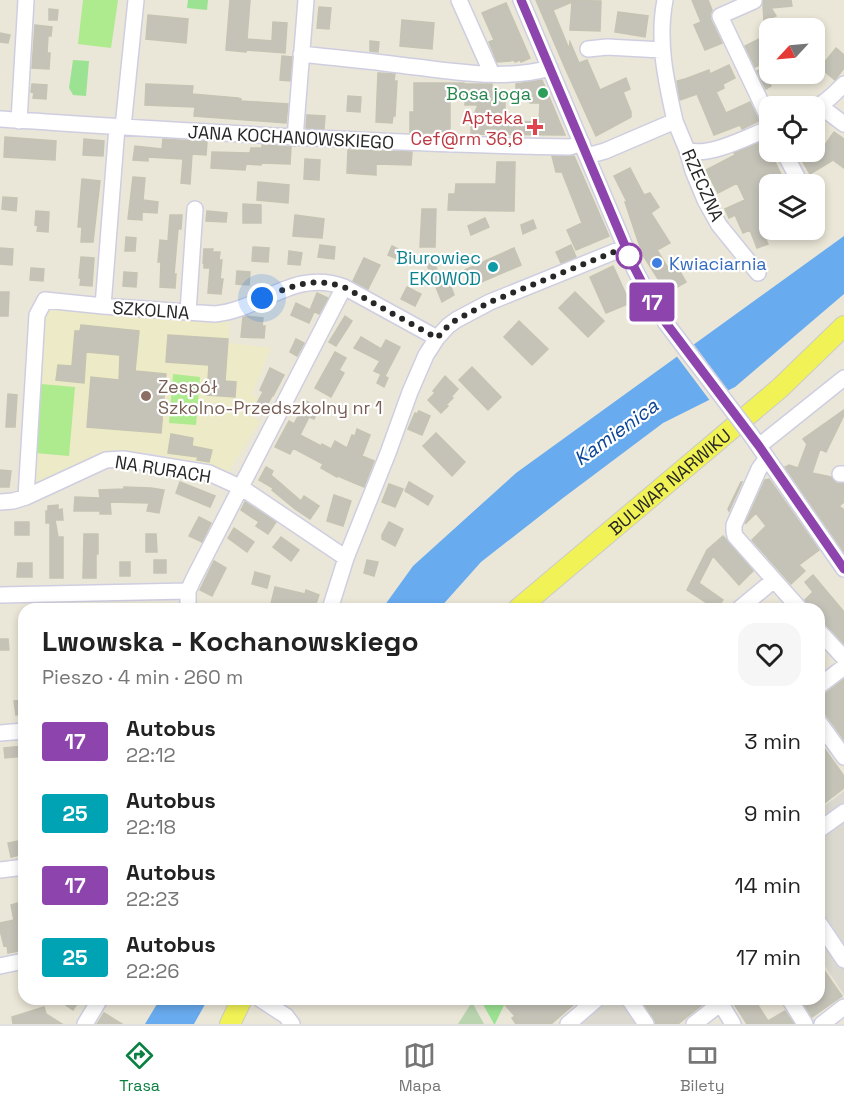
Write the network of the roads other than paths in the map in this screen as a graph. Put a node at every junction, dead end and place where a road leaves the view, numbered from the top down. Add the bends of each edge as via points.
1 (26, 0) edge
2 (136, 0) edge
3 (306, 0) edge
4 (459, 0) edge
5 (521, 0) edge
6 (665, 0) edge
7 (754, 1) edge
8 (588, 48) dead end
9 (662, 50) junction
10 (301, 54) junction
11 (550, 68) junction
12 (492, 74) junction
13 (844, 84) edge
14 (759, 98) edge
15 (825, 100) edge
16 (825, 112) edge
17 (0, 119) edge
18 (19, 121) junction
19 (675, 121) junction
20 (844, 124) edge
21 (120, 127) junction
22 (759, 132) edge
23 (295, 138) junction
24 (585, 150) junction
25 (687, 150) junction
26 (195, 210) dead end
27 (626, 247) junction
28 (758, 273) dead end
29 (344, 287) junction
30 (103, 306) junction
31 (188, 312) junction
32 (844, 326) edge
33 (437, 338) junction
34 (844, 378) edge
35 (759, 446) junction
36 (242, 488) junction
37 (26, 497) junction
38 (0, 502) edge
39 (346, 558) junction
40 (844, 569) edge
41 (774, 580) junction
42 (188, 591) junction
43 (0, 595) edge
44 (188, 603) edge
45 (335, 603) edge
46 (525, 603) edge
47 (745, 603) edge
48 (795, 603) edge
49 (825, 637) edge
50 (844, 658) edge
51 (844, 667) edge
52 (825, 681) edge
53 (825, 731) edge
54 (18, 732) edge
55 (0, 733) edge
56 (844, 758) edge
57 (844, 812) edge
58 (825, 826) edge
59 (18, 868) edge
60 (0, 870) edge
61 (825, 932) edge
62 (844, 960) edge
63 (18, 962) edge
64 (0, 966) edge
65 (96, 1005) edge
66 (239, 1005) edge
67 (269, 1005) edge
68 (590, 1005) edge
69 (632, 1005) edge
70 (715, 1005) edge
71 (721, 1005) edge
72 (794, 1005) edge
73 (844, 1007) edge
74 (85, 1024) edge
75 (230, 1024) edge
76 (292, 1024) edge
77 (568, 1024) edge
78 (646, 1024) edge
79 (694, 1024) edge
80 (733, 1024) edge
81 (805, 1024) edge
82 (822, 1024) edge

1 - 18 street
2 - 21 street
3 - 10 street
4 - 12 street
5 - 11 street
6 - 9 street, RZECZNA
7 - 14 street via 720,16
8 - 9 street
9 - 19 street, RZECZNA
10 - 12 street
10 - 23 street
11 - 12 street
11 - 24 street
13 - 15 street
16 - 20 street
17 - 18 street, JANA KOCHANOWSKIEGO
18 - 21 street, JANA KOCHANOWSKIEGO
19 - 24 street, JANA KOCHANOWSKIEGO via 605,150
19 - 25 street, RZECZNA
21 - 23 street, JANA KOCHANOWSKIEGO
21 - 30 street
22 - 25 street via 699,153
23 - 24 street, JANA KOCHANOWSKIEGO
24 - 27 street
25 - 28 street, RZECZNA via 719,225
26 - 31 street
27 - 33 street via 490,302 456,320
27 - 35 street, bridge via 666,323
29 - 31 street, SZKOLNA via 317,281 304,283 231,312
29 - 33 street, SZKOLNA
29 - 36 street
30 - 31 street, SZKOLNA
30 - 37 street, SZKOLNA via 45,300 38,312
32 - 46 main road, BULWAR NARWIKU via 780,388
33 - 39 street via 410,392
34 - 35 street
35 - 40 street
35 - 41 street via 759,468 734,531
36 - 37 street, NA RURACH via 209,473 123,459 106,460
36 - 39 street, NA RURACH
36 - 42 street
37 - 38 street, NA RURACH
39 - 45 street
41 - 47 street
41 - 48 street
42 - 43 street
42 - 44 street
49 - 50 street
51 - 52 street
53 - 56 street
54 - 55 street
57 - 58 street
59 - 60 street
61 - 62 street
63 - 64 street
65 - 74 street
66 - 75 main road
67 - 76 street
68 - 77 street
69 - 78 street
70 - 79 street
71 - 80 street
72 - 81 street
73 - 82 street

